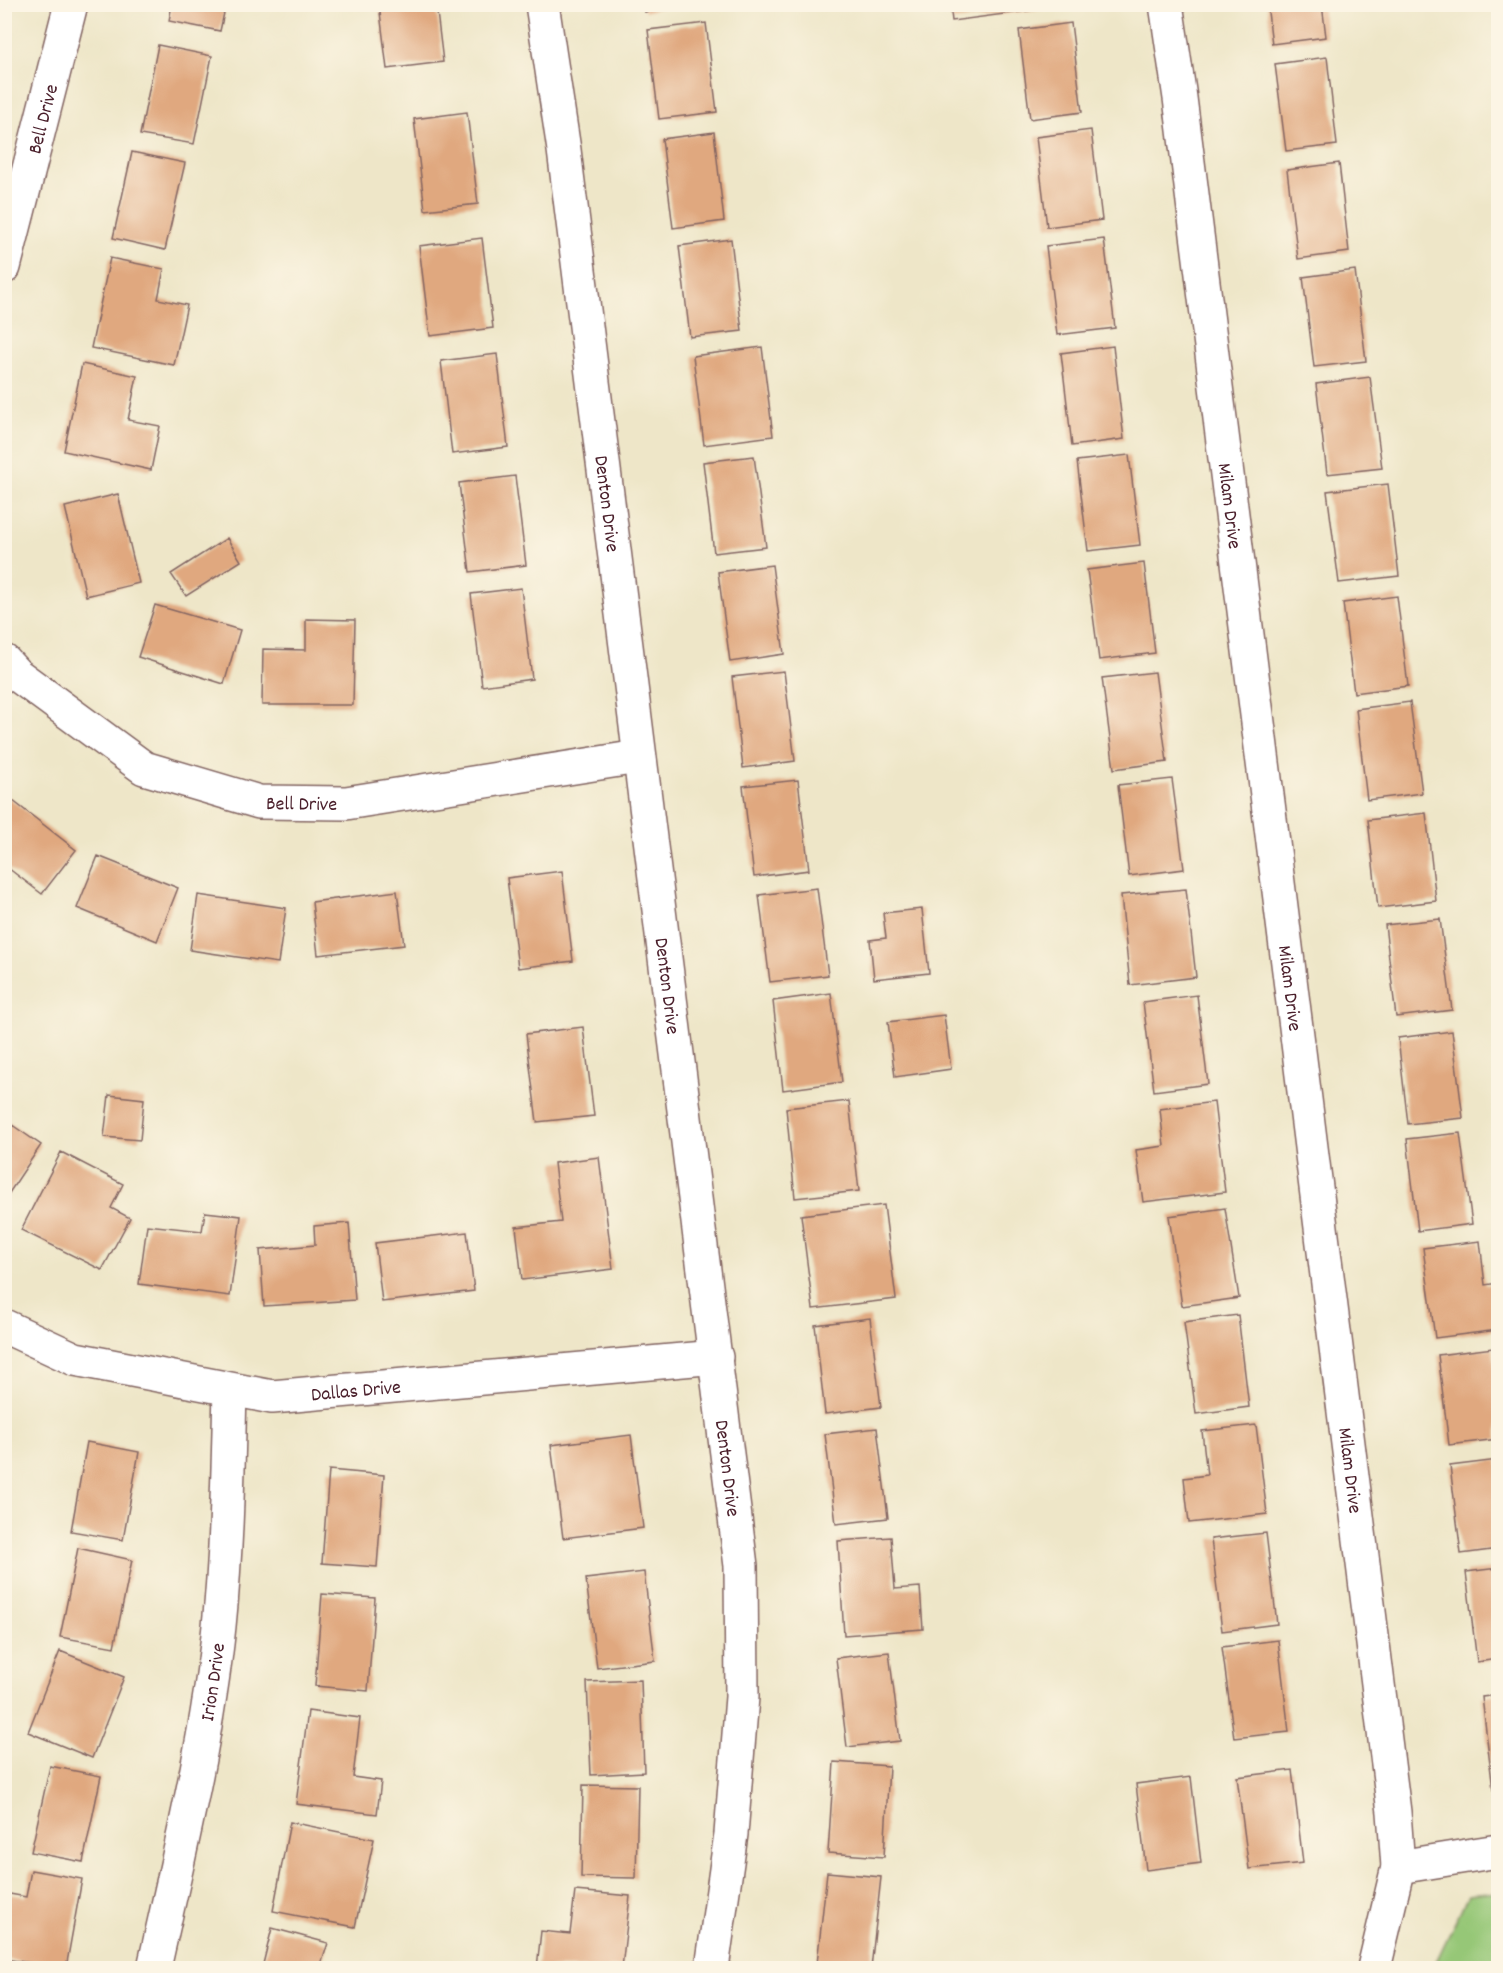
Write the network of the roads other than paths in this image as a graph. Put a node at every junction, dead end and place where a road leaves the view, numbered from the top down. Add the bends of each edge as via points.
1 (71, 4) edge
2 (542, 4) edge
3 (1166, 4) edge
4 (4, 267) edge
5 (4, 661) edge
6 (638, 757) junction
7 (4, 1326) edge
8 (716, 1357) junction
9 (231, 1390) junction
10 (1498, 1851) edge
11 (1398, 1867) junction
12 (154, 1968) edge
13 (712, 1968) edge
14 (1374, 1968) edge

1 - 4 street, Bell Drive
2 - 6 street, Denton Drive via 564,150
3 - 11 street, Milam Drive
5 - 6 street, Bell Drive via 16,674 144,768 259,802 346,802
6 - 8 street, Denton Drive
7 - 9 street, Dallas Drive via 75,1359
8 - 9 street, Dallas Drive via 272,1398
8 - 13 street, Denton Drive via 741,1566 742,1697 731,1834
9 - 12 street, Irion Drive via 227,1532 219,1626 194,1786
10 - 11 street
11 - 14 street, Milam Drive

